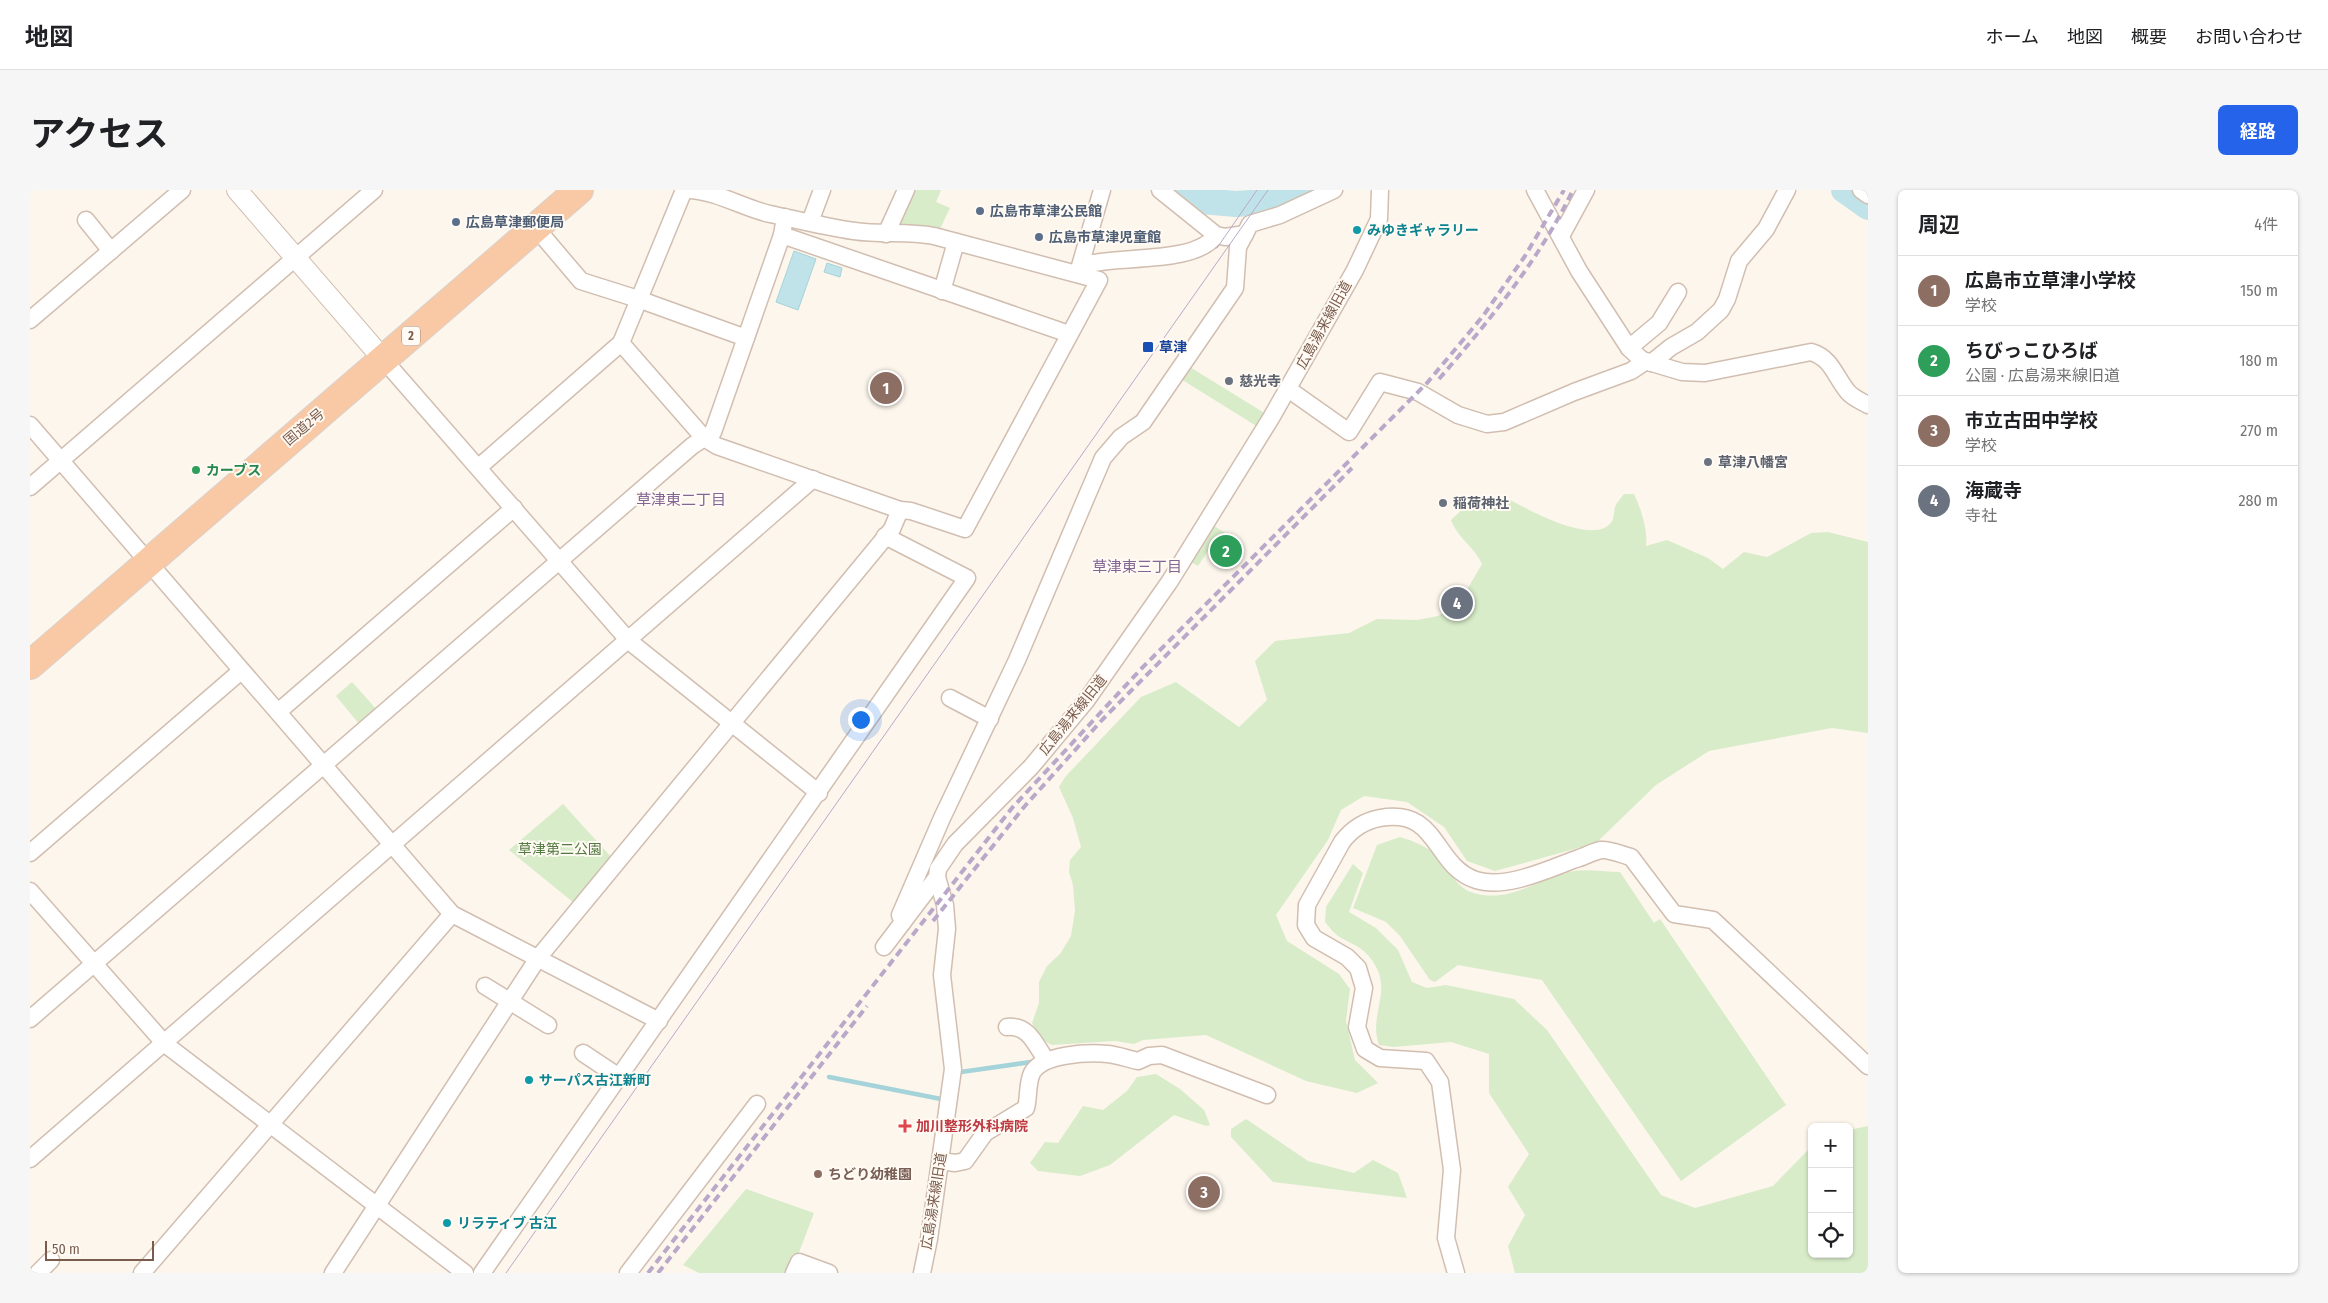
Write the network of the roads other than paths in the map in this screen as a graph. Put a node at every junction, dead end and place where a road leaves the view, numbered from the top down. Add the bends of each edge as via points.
1 (182, 190) edge
2 (237, 190) edge
3 (374, 190) edge
4 (579, 190) edge
5 (684, 190) edge
6 (690, 190) edge
7 (822, 190) edge
8 (906, 190) edge
9 (1102, 190) edge
10 (1160, 190) edge
11 (1334, 190) edge
12 (1380, 190) edge
13 (1535, 190) edge
14 (1586, 190) edge
15 (1787, 190) edge
16 (1861, 190) edge
17 (1868, 195) edge
18 (785, 217) junction
19 (86, 220) dead end
20 (810, 222) junction
21 (536, 228) junction
22 (886, 234) junction
23 (1245, 234) junction
24 (782, 235) junction
25 (1216, 235) junction
26 (1560, 236) junction
27 (956, 242) junction
28 (111, 251) junction
29 (296, 258) junction
30 (1078, 273) junction
31 (942, 291) junction
32 (1678, 292) dead end
33 (638, 299) junction
34 (30, 320) edge
35 (1069, 334) junction
36 (746, 338) junction
37 (621, 343) junction
38 (1629, 348) junction
39 (384, 360) junction
40 (1648, 362) junction
41 (1288, 389) junction
42 (1868, 405) edge
43 (30, 425) edge
44 (704, 438) junction
45 (60, 460) junction
46 (479, 467) junction
47 (813, 479) junction
48 (30, 487) edge
49 (514, 508) junction
50 (900, 510) junction
51 (885, 536) junction
52 (559, 560) junction
53 (148, 562) junction
54 (629, 641) junction
55 (30, 665) edge
56 (241, 671) junction
57 (950, 698) dead end
58 (278, 712) junction
59 (990, 719) junction
60 (731, 723) junction
61 (323, 765) junction
62 (819, 792) junction
63 (393, 846) junction
64 (30, 853) edge
65 (937, 877) junction
66 (30, 891) edge
67 (452, 914) junction
68 (903, 922) junction
69 (884, 947) dead end
70 (538, 958) junction
71 (93, 965) junction
72 (484, 986) dead end
73 (509, 1002) junction
74 (30, 1019) edge
75 (659, 1021) junction
76 (548, 1025) dead end
77 (1007, 1027) dead end
78 (165, 1044) junction
79 (583, 1053) dead end
80 (1046, 1060) junction
81 (1868, 1066) edge
82 (620, 1077) junction
83 (1266, 1095) dead end
84 (757, 1104) dead end
85 (270, 1126) junction
86 (30, 1159) edge
87 (941, 1161) junction
88 (377, 1206) junction
89 (51, 1260) dead end
90 (38, 1273) edge
91 (142, 1273) edge
92 (333, 1273) edge
93 (466, 1273) edge
94 (482, 1273) edge
95 (628, 1273) edge
96 (794, 1273) edge
97 (829, 1273) edge
98 (922, 1273) edge
99 (1456, 1273) edge

1 - 28 street
2 - 29 street
3 - 29 street
4 - 21 highway, 国道2号 / 2
5 - 33 street
6 - 18 street via 721,196 757,211
7 - 20 street
8 - 22 street
9 - 30 street
10 - 25 street
11 - 23 street via 1280,215 1250,224
12 - 41 street, 広島湯来線旧道 via 1381,210 1372,236
13 - 26 street
14 - 26 street
15 - 40 street via 1766,229 1739,261 1722,310 1697,332
16 - 17 street
18 - 20 street
18 - 24 street
19 - 28 street
20 - 22 street
21 - 33 street via 581,281
21 - 39 highway, 国道2号 / 2
22 - 27 street via 911,232
23 - 25 street
23 - 59 street via 1238,247 1235,288 1230,296 1143,422 1121,437 1103,458
24 - 31 street
24 - 36 street
25 - 30 street via 1210,244 1175,255 1092,263
26 - 38 street
27 - 30 street
27 - 31 street
28 - 34 street
29 - 39 street
29 - 45 street
30 - 35 street via 1099,280
31 - 35 street
32 - 38 street via 1659,323
33 - 36 street
33 - 37 street
35 - 50 street via 966,529
36 - 44 street via 713,432
37 - 44 street
37 - 46 street
38 - 40 street
39 - 46 street
39 - 53 highway, 国道2号 / 2
40 - 41 street via 1504,422 1487,424 1458,415 1418,392 1380,382 1349,432
40 - 42 street via 1682,372 1705,373 1811,352 1830,363 1850,394
41 - 65 street, 広島湯来線旧道 via 1170,581 1101,682 1030,766 955,844 938,869
43 - 45 street
44 - 47 street via 717,446
44 - 52 street
45 - 48 street
45 - 53 street
46 - 49 street
47 - 50 street
47 - 54 street
49 - 52 street
49 - 58 street
50 - 51 street via 892,530
51 - 60 street
51 - 62 street via 967,578
52 - 54 street
52 - 61 street
53 - 55 highway, 国道2号 / 2
53 - 56 street
54 - 60 street
54 - 63 street
56 - 58 street
56 - 64 street
57 - 59 street
58 - 61 street
59 - 68 street via 900,915
60 - 62 street
60 - 70 street
61 - 63 street
61 - 71 street
62 - 75 street
63 - 67 street
63 - 78 street
65 - 68 street
65 - 87 street, 広島湯来線旧道 via 945,905 942,975 953,1069
66 - 71 street
67 - 70 street
67 - 85 street
68 - 69 street
70 - 73 street
70 - 75 street
71 - 74 street
71 - 78 street
72 - 73 street
73 - 76 street
73 - 88 street
75 - 82 street
77 - 80 street via 1017,1026 1025,1030
78 - 85 street
78 - 86 street
79 - 82 street
80 - 83 street via 1108,1054 1138,1061 1162,1055
80 - 87 street via 1030,1076 1026,1108 985,1133 966,1161
81 - 99 street via 1713,920 1674,914 1631,857 1602,850 1510,882 1476,880 1456,868 1416,822 1403,816 1388,816 1364,823 1342,842 1307,905 1306,925 1314,938 1347,957 1358,968 1364,988 1357,1028 1365,1049 1380,1058 1426,1061 1440,1082 1452,1170 1446,1238
82 - 94 street
84 - 95 street
85 - 88 street
85 - 91 street
87 - 98 street, 広島湯来線旧道
88 - 92 street
88 - 93 street
89 - 90 street
96 - 97 street via 799,1262

